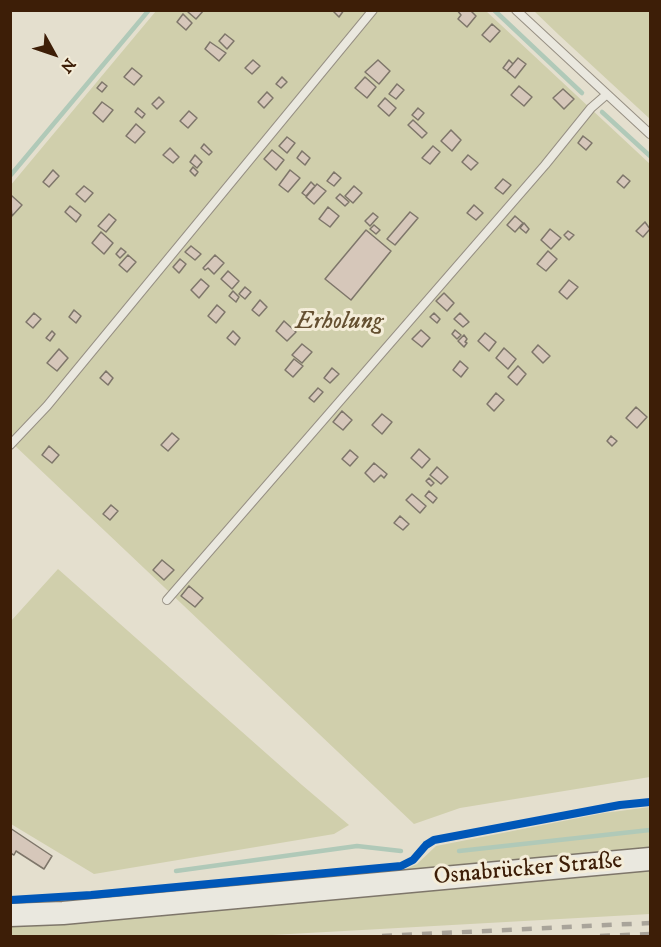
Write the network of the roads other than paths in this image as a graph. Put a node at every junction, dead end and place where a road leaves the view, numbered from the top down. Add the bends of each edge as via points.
1 (373, 10) edge
2 (516, 10) edge
3 (606, 95) junction
4 (651, 134) edge
5 (10, 445) edge
6 (167, 600) dead end
7 (651, 859) edge
8 (10, 915) edge

1 - 5 lane via 47,406
2 - 3 lane
3 - 4 lane
3 - 6 lane
7 - 8 main road, Osnabrücker Straße

